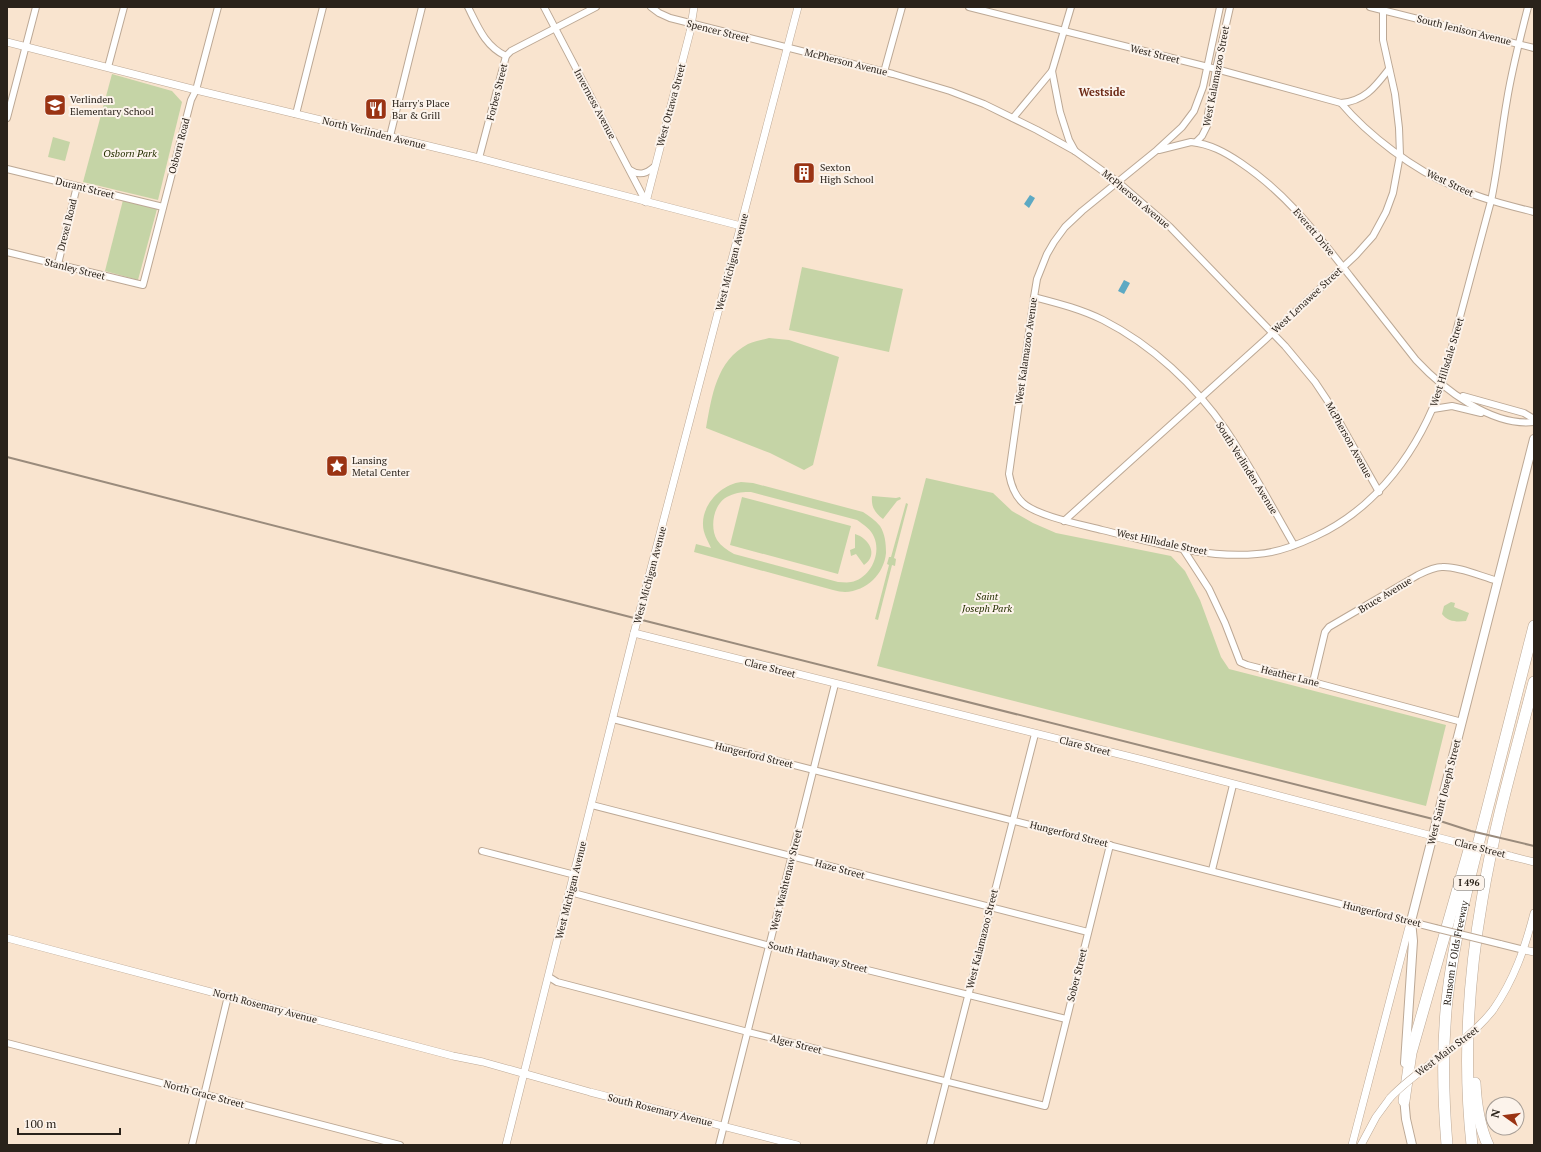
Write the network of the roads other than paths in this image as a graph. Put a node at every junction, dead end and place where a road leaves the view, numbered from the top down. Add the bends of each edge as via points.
1 (36, 7) edge
2 (124, 7) edge
3 (218, 7) edge
4 (323, 7) edge
5 (422, 7) edge
6 (468, 7) edge
7 (544, 7) edge
8 (596, 7) edge
9 (651, 7) edge
10 (694, 7) edge
11 (798, 7) edge
12 (902, 7) edge
13 (969, 7) edge
14 (1071, 7) edge
15 (1220, 7) edge
16 (1230, 7) edge
17 (1370, 7) edge
18 (1528, 7) edge
19 (1383, 9) edge
20 (691, 24) junction
21 (555, 28) junction
22 (1065, 32) junction
23 (7, 42) edge
24 (1518, 44) junction
25 (26, 46) junction
26 (788, 48) junction
27 (1534, 48) edge
28 (506, 56) junction
29 (108, 67) junction
30 (1208, 67) junction
31 (1216, 69) junction
32 (1389, 69) junction
33 (1052, 71) junction
34 (884, 72) junction
35 (196, 90) junction
36 (1341, 103) junction
37 (296, 114) junction
38 (7, 118) edge
39 (1013, 118) junction
40 (390, 136) junction
41 (1196, 142) junction
42 (1157, 150) junction
43 (1075, 151) junction
44 (1400, 155) junction
45 (479, 158) junction
46 (654, 167) junction
47 (7, 169) edge
48 (629, 169) junction
49 (1118, 182) junction
50 (77, 186) junction
51 (1491, 201) junction
52 (646, 202) junction
53 (163, 207) junction
54 (1534, 212) edge
55 (741, 226) junction
56 (7, 252) edge
57 (58, 264) junction
58 (1343, 267) junction
59 (143, 285) joint
60 (1034, 297) junction
61 (1272, 333) junction
62 (1442, 384) junction
63 (1454, 392) junction
64 (1201, 398) junction
65 (1433, 409) junction
66 (1492, 415) junction
67 (1534, 419) edge
68 (1534, 422) edge
69 (1534, 439) edge
70 (1379, 492) junction
71 (1064, 521) junction
72 (1294, 545) junction
73 (1183, 549) junction
74 (1498, 582) junction
75 (1534, 626) edge
76 (634, 633) junction
77 (1313, 682) junction
78 (1534, 682) edge
79 (835, 684) junction
80 (1515, 698) junction
81 (613, 719) junction
82 (1462, 722) junction
83 (1034, 734) junction
84 (814, 770) junction
85 (1233, 785) junction
86 (592, 805) junction
87 (1013, 820) junction
88 (1433, 836) junction
89 (1110, 845) junction
90 (482, 850) dead end
91 (792, 857) junction
92 (1534, 862) edge
93 (1212, 870) junction
94 (575, 875) junction
95 (570, 892) junction
96 (990, 908) junction
97 (1534, 913) edge
98 (1411, 921) junction
99 (1532, 922) junction
100 (1088, 932) junction
101 (1534, 937) edge
102 (7, 938) edge
103 (770, 946) junction
104 (1524, 950) junction
105 (1534, 952) edge
106 (1474, 960) junction
107 (549, 977) junction
108 (968, 995) junction
109 (228, 996) junction
110 (1066, 1019) junction
111 (748, 1032) junction
112 (7, 1043) edge
113 (524, 1074) junction
114 (945, 1082) junction
115 (205, 1094) junction
116 (1404, 1101) junction
117 (1045, 1106) joint
118 (724, 1126) junction
119 (192, 1145) edge
120 (400, 1145) edge
121 (506, 1145) edge
122 (718, 1145) edge
123 (797, 1145) edge
124 (930, 1145) edge
125 (1352, 1145) edge
126 (1360, 1145) edge
127 (1412, 1145) edge
128 (1446, 1145) edge
129 (1472, 1145) edge
130 (1488, 1145) edge

1 - 25 street
2 - 29 street
3 - 35 street, Osborn Road
4 - 37 street
5 - 40 street
6 - 28 street via 486,41 493,49
7 - 21 street, Inverness Avenue
8 - 21 street, Forbes Street
9 - 20 street, Spencer Street via 670,18
10 - 20 street, West Ottawa Street
11 - 26 street, West Michigan Avenue
12 - 34 street
13 - 22 street, West Street
14 - 22 street
15 - 30 street, West Kalamazoo Street
16 - 31 street, West Kalamazoo Street
17 - 19 street, South Jenison Avenue
18 - 24 street, West Hillsdale Street
19 - 24 street, South Jenison Avenue
19 - 32 street, West Lenawee Street via 1383,40
20 - 26 street, Spencer Street
20 - 46 street, West Ottawa Street
21 - 28 street, Forbes Street
21 - 48 street, Inverness Avenue
22 - 30 street, West Street
22 - 33 street
23 - 25 street, North Verlinden Avenue
24 - 27 street, South Jenison Avenue
24 - 51 street, West Hillsdale Street
25 - 29 street, North Verlinden Avenue
25 - 38 street
26 - 34 street, McPherson Avenue
26 - 55 street, West Michigan Avenue
28 - 45 street, Forbes Street
29 - 35 street, North Verlinden Avenue
30 - 31 street, West Street
30 - 42 street, West Kalamazoo Street via 1194,111 1182,127
31 - 36 street, West Street
31 - 41 street, West Kalamazoo Street via 1207,126
32 - 36 street via 1368,94
32 - 44 street, West Lenawee Street via 1395,94
33 - 39 street
33 - 43 street via 1060,112
34 - 39 street, McPherson Avenue via 950,91
35 - 37 street, North Verlinden Avenue
35 - 53 street, Osborn Road via 191,100
36 - 44 street, West Street
37 - 40 street, North Verlinden Avenue
39 - 43 street, McPherson Avenue
40 - 45 street, North Verlinden Avenue
41 - 42 street, Everett Drive
41 - 58 street, Everett Drive via 1223,151 1267,182 1305,219
42 - 49 street, West Kalamazoo Street
43 - 49 street, McPherson Avenue
44 - 51 street, West Street via 1435,178
44 - 58 street, West Lenawee Street via 1393,193 1386,212 1372,236
45 - 52 street, North Verlinden Avenue
46 - 48 street via 642,174
46 - 52 street, West Ottawa Street
47 - 50 street, Durant Street
48 - 52 street, Inverness Avenue
49 - 60 street, West Kalamazoo Avenue via 1082,211 1059,235 1042,266
49 - 61 street, McPherson Avenue via 1170,227
50 - 53 street, Durant Street
50 - 57 street, Drexel Road
51 - 54 street, West Street
51 - 62 street, West Hillsdale Street
52 - 55 street, North Verlinden Avenue
53 - 59 street, Osborn Road
55 - 76 street, West Michigan Avenue
56 - 57 street, Stanley Street
57 - 59 street, Stanley Street
58 - 61 street, West Lenawee Street
58 - 62 street, Everett Drive via 1416,360
60 - 64 street, South Verlinden Avenue via 1061,304 1119,329 1165,362
60 - 71 street, West Kalamazoo Avenue via 1010,466 1010,484 1024,504
61 - 64 street, West Lenawee Street
61 - 70 street, McPherson Avenue via 1328,400
62 - 63 street, Everett Drive
62 - 65 street, West Hillsdale Street
63 - 66 street, Everett Drive
63 - 67 street, Everett Drive via 1470,399 1524,413
64 - 71 street, West Lenawee Street
64 - 72 street, South Verlinden Avenue via 1226,431
65 - 66 street via 1452,406
65 - 70 street, West Hillsdale Street via 1406,458
66 - 68 street, Everett Drive via 1521,423
69 - 74 main road, West Saint Joseph Street
70 - 72 street, West Hillsdale Street via 1338,523 1315,537
71 - 73 street, West Hillsdale Street
72 - 73 street, West Hillsdale Street via 1256,554 1219,554
73 - 77 street, Heather Lane via 1209,589 1240,662
74 - 77 street, Bruce Avenue via 1455,568 1433,568 1418,575 1329,627 1325,632
74 - 82 main road, West Saint Joseph Street
75 - 80 highway, Ransom E Olds Freeway / I 496
76 - 79 street, Clare Street
76 - 81 street, West Michigan Avenue
77 - 82 street, Heather Lane
78 - 106 highway, I 496 via 1481,902
79 - 83 street, Clare Street
79 - 84 street, West Washtenaw Street
80 - 116 highway via 1416,1036
80 - 128 highway, Ransom E Olds Freeway / I 496 via 1476,852 1450,977 1444,1060
81 - 84 street, Hungerford Street
81 - 86 street, West Michigan Avenue
82 - 88 main road, West Saint Joseph Street
83 - 85 street, Clare Street
83 - 87 street, West Kalamazoo Street
84 - 87 street, Hungerford Street
84 - 91 street, West Washtenaw Street
85 - 88 street, Clare Street
85 - 93 street
86 - 91 street, Haze Street
86 - 94 street, West Michigan Avenue
87 - 89 street, Hungerford Street
87 - 96 street, West Kalamazoo Street
88 - 92 street, Clare Street, bridge
88 - 98 main road, West Saint Joseph Street
89 - 93 street, Hungerford Street
89 - 100 street, Sober Street
90 - 94 street
91 - 96 street, Haze Street
91 - 103 street, West Washtenaw Street
93 - 98 street, Hungerford Street
94 - 95 street, West Michigan Avenue
95 - 103 street, South Hathaway Street
95 - 107 street, West Michigan Avenue
96 - 100 street, Haze Street
96 - 108 street, West Kalamazoo Street
97 - 99 street, West Main Street
98 - 104 street, Hungerford Street, bridge
98 - 116 main road via 1413,941
98 - 125 street, West Saint Joseph Street
99 - 101 street, West Main Street
99 - 104 street, West Main Street
100 - 110 street, Sober Street
102 - 109 street, North Rosemary Avenue
103 - 108 street, South Hathaway Street
103 - 111 street, West Washtenaw Street
104 - 105 street
104 - 126 street, West Main Street, bridge via 1514,974 1493,1010 1477,1028 1414,1075 1390,1098 1376,1116
106 - 129 highway, I 496 via 1468,1031 1468,1107
106 - 130 highway via 1476,1094 1480,1121
107 - 111 street, Alger Street via 558,982
107 - 113 street, West Michigan Avenue
108 - 110 street, South Hathaway Street
108 - 114 street, West Kalamazoo Street
109 - 113 street, North Rosemary Avenue
109 - 115 street
110 - 117 street, Sober Street
111 - 114 street, Alger Street
111 - 118 street, West Washtenaw Street
112 - 115 street, North Grace Street
113 - 118 street, South Rosemary Avenue
113 - 121 street, West Michigan Avenue
114 - 117 street, Alger Street
114 - 124 street, West Kalamazoo Street
115 - 119 street
115 - 120 street, North Grace Street
116 - 127 main road
118 - 122 street, West Washtenaw Street
118 - 123 street, South Rosemary Avenue

